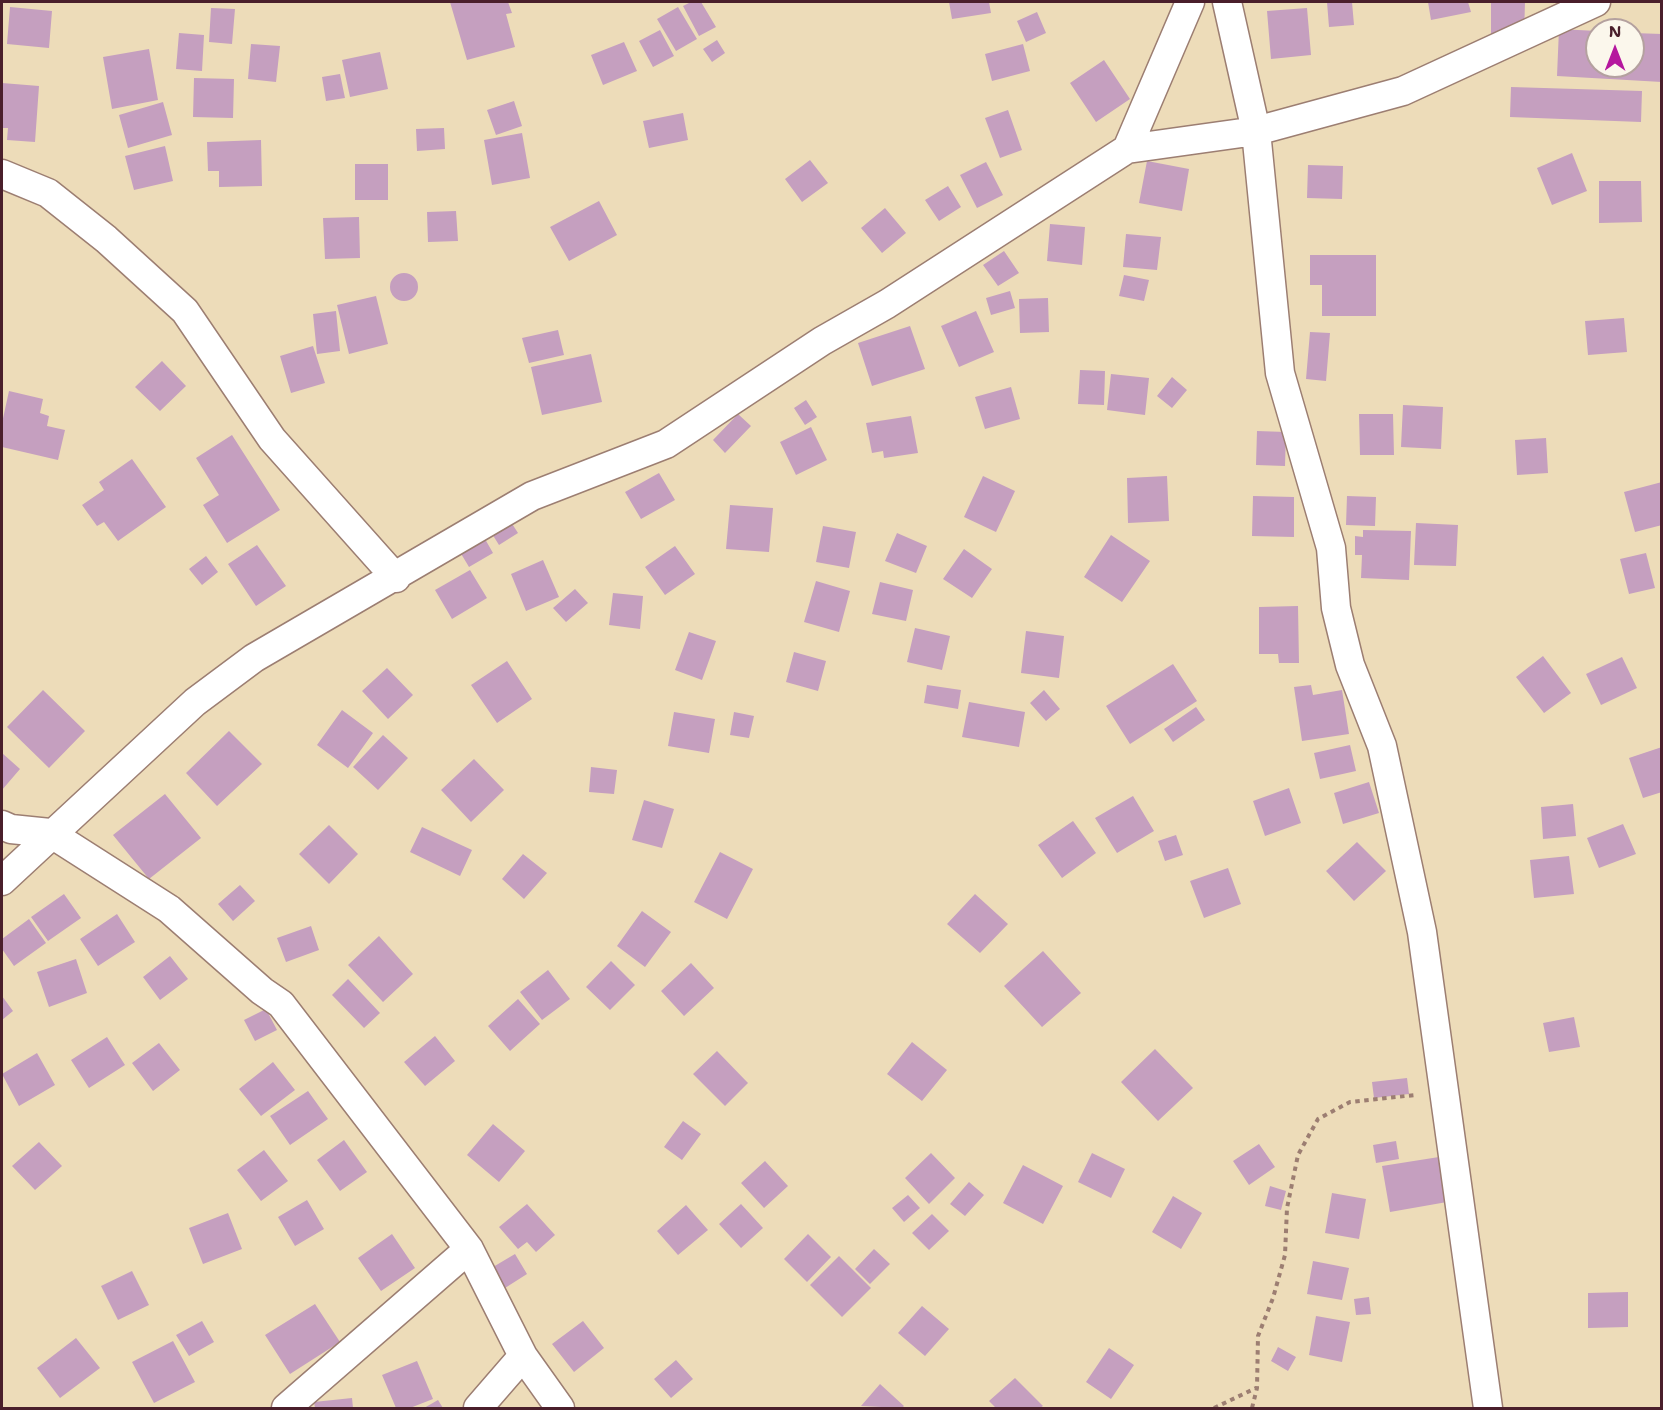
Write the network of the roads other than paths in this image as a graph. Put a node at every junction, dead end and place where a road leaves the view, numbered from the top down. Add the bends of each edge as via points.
1 (1190, 2) edge
2 (1227, 2) edge
3 (1596, 2) edge
4 (1256, 131) junction
5 (1127, 149) junction
6 (2, 174) edge
7 (396, 578) junction
8 (2, 825) edge
9 (50, 833) junction
10 (2, 881) edge
11 (469, 1249) junction
12 (524, 1356) junction
13 (286, 1408) edge
14 (478, 1408) edge
15 (560, 1408) edge
16 (1488, 1408) edge

1 - 5 street
2 - 4 street
3 - 4 street via 1403,91
4 - 5 street
4 - 16 street via 1280,373 1331,548 1336,608 1350,665 1382,746 1422,932
5 - 7 street via 666,444 532,496
6 - 7 street via 48,193 106,238 185,311 272,439
7 - 9 street via 254,658 203,696
8 - 9 street
9 - 10 street
9 - 11 street via 169,909 281,1004
11 - 12 street
11 - 13 street
12 - 14 street
12 - 15 street

